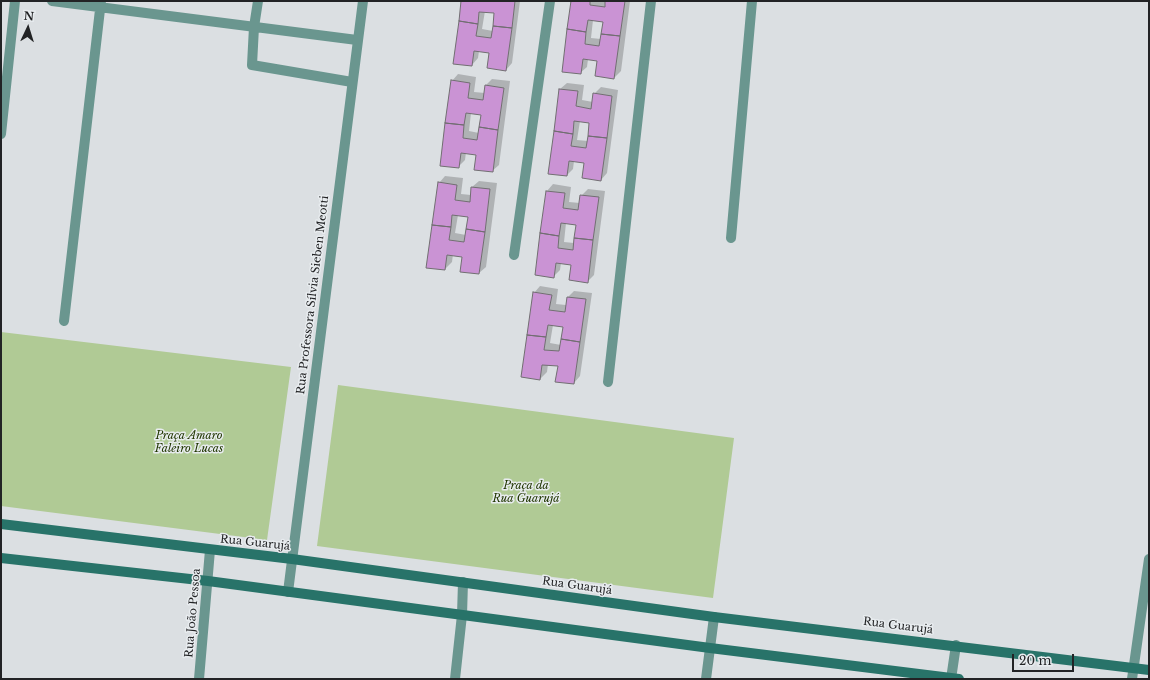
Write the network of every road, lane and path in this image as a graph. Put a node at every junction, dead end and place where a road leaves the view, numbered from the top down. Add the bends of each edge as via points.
1 (15, 1) edge
2 (52, 1) edge
3 (258, 1) edge
4 (363, 1) edge
5 (550, 1) edge
6 (651, 1) edge
7 (752, 1) edge
8 (101, 4) edge
9 (254, 27) junction
10 (357, 40) junction
11 (352, 82) junction
12 (1, 134) edge
13 (731, 238) dead end
14 (514, 255) dead end
15 (64, 321) dead end
16 (608, 382) dead end
17 (1, 524) edge
18 (210, 550) junction
19 (1, 558) edge
20 (292, 559) junction
21 (1149, 559) edge
22 (208, 581) junction
23 (463, 582) junction
24 (288, 592) junction
25 (462, 615) junction
26 (714, 617) junction
27 (956, 645) junction
28 (710, 648) junction
29 (1133, 668) junction
30 (1149, 670) edge
31 (199, 679) edge
32 (455, 679) edge
33 (706, 679) edge
34 (954, 679) edge
35 (1132, 679) edge

1 - 12 street
2 - 8 street
3 - 9 street
4 - 10 street, Rua Professora Sílvia Sieben Meotti
5 - 14 street
6 - 16 street
7 - 13 street
8 - 9 street
8 - 15 street
9 - 10 street
9 - 11 street via 252,65
10 - 11 street, Rua Professora Sílvia Sieben Meotti
11 - 20 street, Rua Professora Sílvia Sieben Meotti
17 - 18 street, Rua Guarujá
18 - 20 street, Rua Guarujá
18 - 22 street, Rua João Pessoa
19 - 22 street
20 - 23 street, Rua Guarujá
20 - 24 street, Rua Professora Sílvia Sieben Meotti
21 - 29 street
22 - 24 street
22 - 31 street, Rua João Pessoa
23 - 25 street
23 - 26 street, Rua Guarujá
24 - 25 street
25 - 28 street
25 - 32 street
26 - 27 street, Rua Guarujá
26 - 28 street
27 - 29 street, Rua Guarujá
27 - 34 street
28 - 33 street
28 - 34 street
29 - 30 street, Rua Guarujá
29 - 35 street

